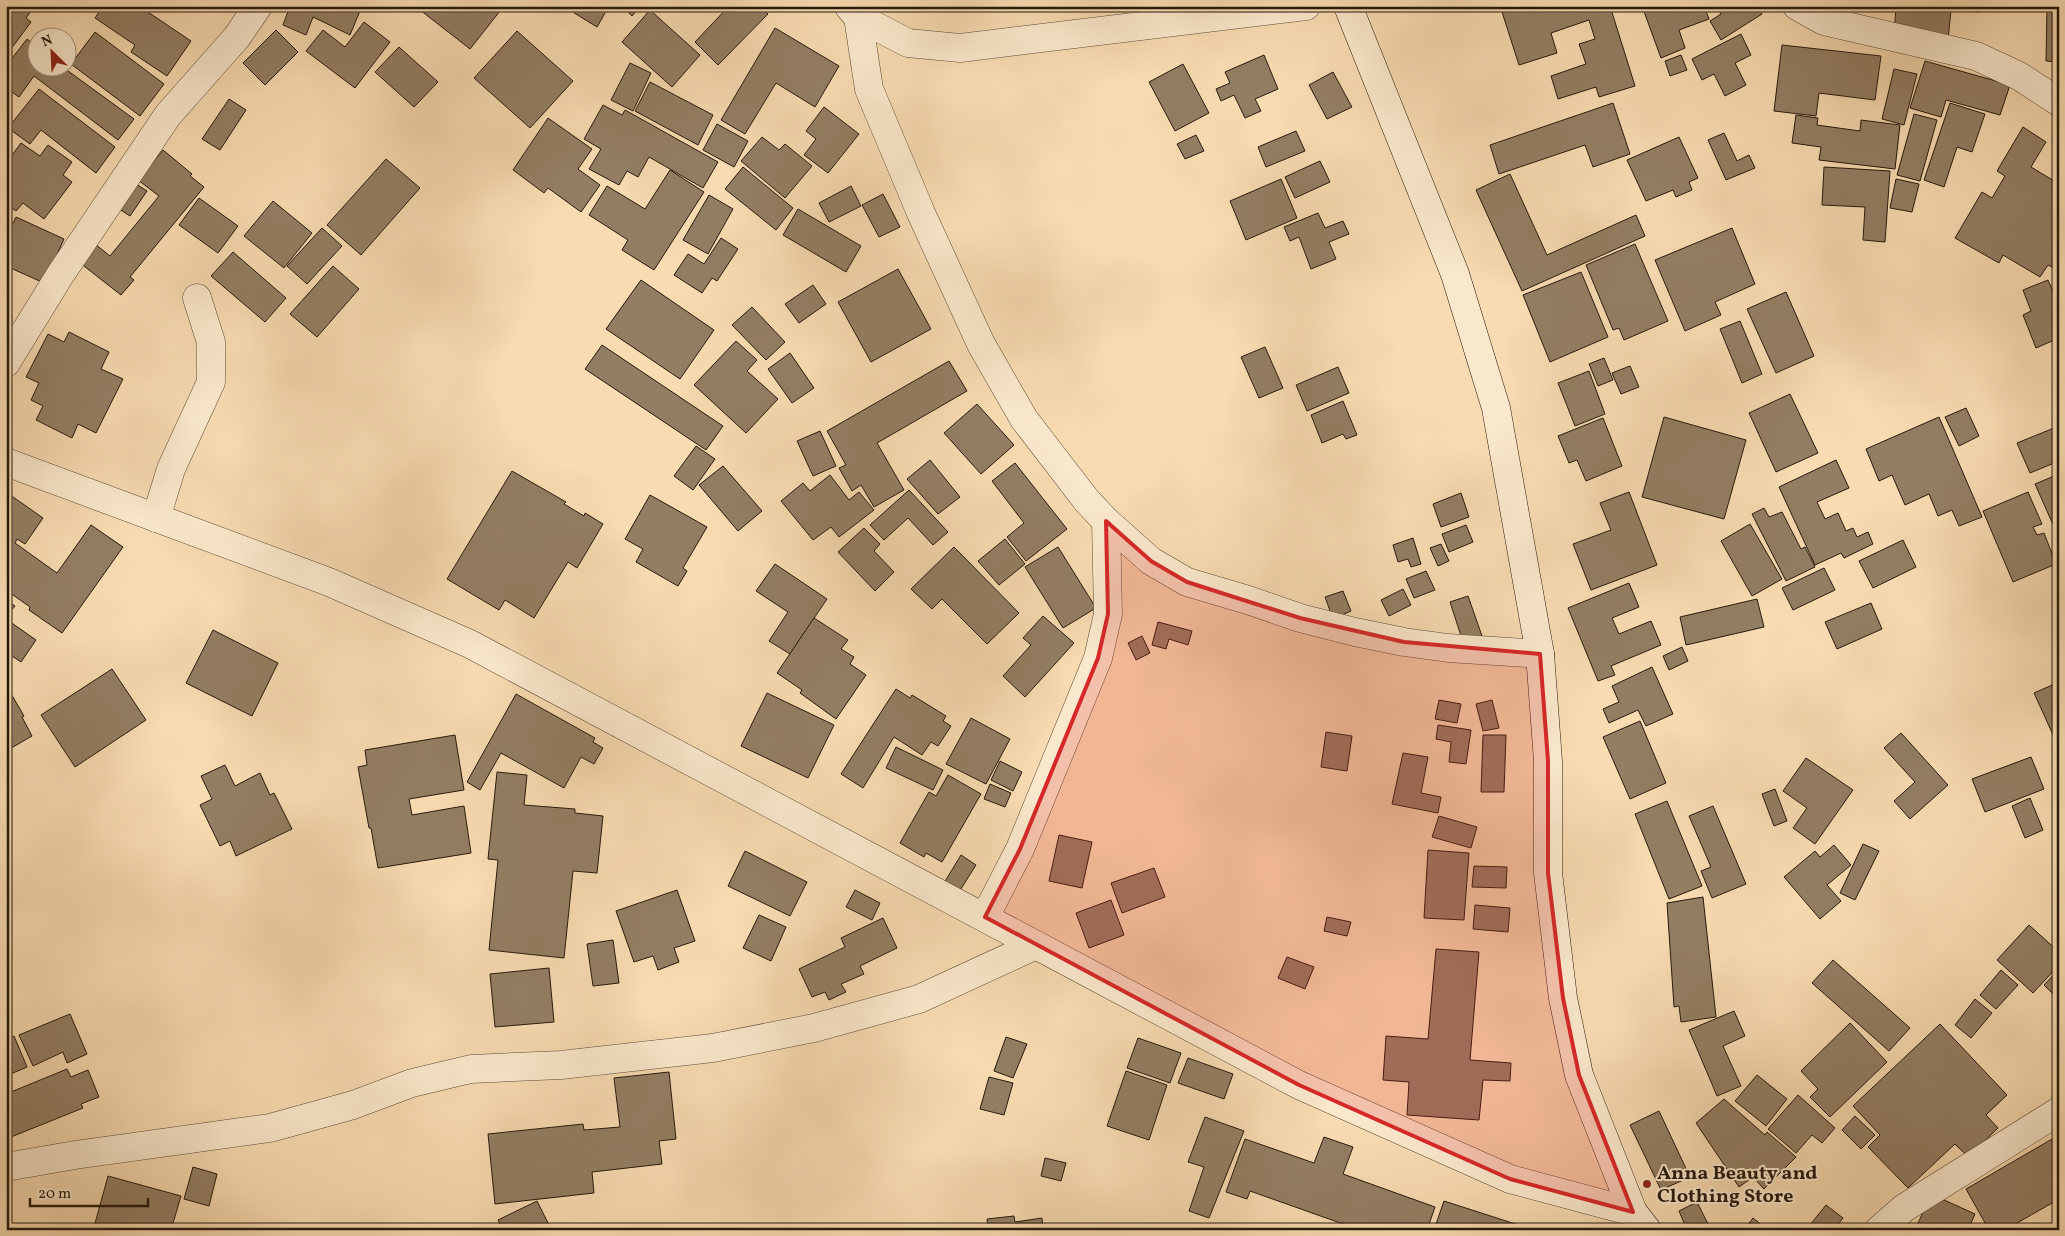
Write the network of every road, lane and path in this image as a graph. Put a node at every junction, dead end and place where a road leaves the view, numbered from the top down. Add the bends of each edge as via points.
1 (258, 6) edge
2 (1306, 6) edge
3 (1348, 6) edge
4 (1797, 6) edge
5 (853, 11) edge
6 (2059, 102) edge
7 (197, 298) dead end
8 (6, 363) edge
9 (6, 462) edge
10 (156, 518) junction
11 (1106, 521) junction
12 (1540, 654) junction
13 (985, 918) junction
14 (1036, 945) junction
15 (2059, 1111) edge
16 (6, 1167) edge
17 (1640, 1221) edge
18 (1879, 1230) edge

1 - 8 street via 236,37 168,114 60,275
2 - 5 street via 960,48 908,43
3 - 12 street via 1455,274 1496,408
4 - 6 street via 1824,21 1976,56 2019,76
5 - 11 street via 869,88 920,213 980,344 1024,419
7 - 10 street via 210,342 211,382 171,468
9 - 10 street
10 - 13 street via 329,582 470,644
11 - 12 street via 1151,561 1187,582 1300,618 1404,642
11 - 13 street via 1108,614 1098,658 1020,849
12 - 17 street via 1548,761 1548,873 1563,998 1579,1075
13 - 14 street
14 - 16 street via 919,999 814,1028 712,1048 561,1065 472,1069 412,1083 353,1105 270,1128
14 - 17 street via 1299,1085 1510,1179
15 - 18 street via 1904,1208

